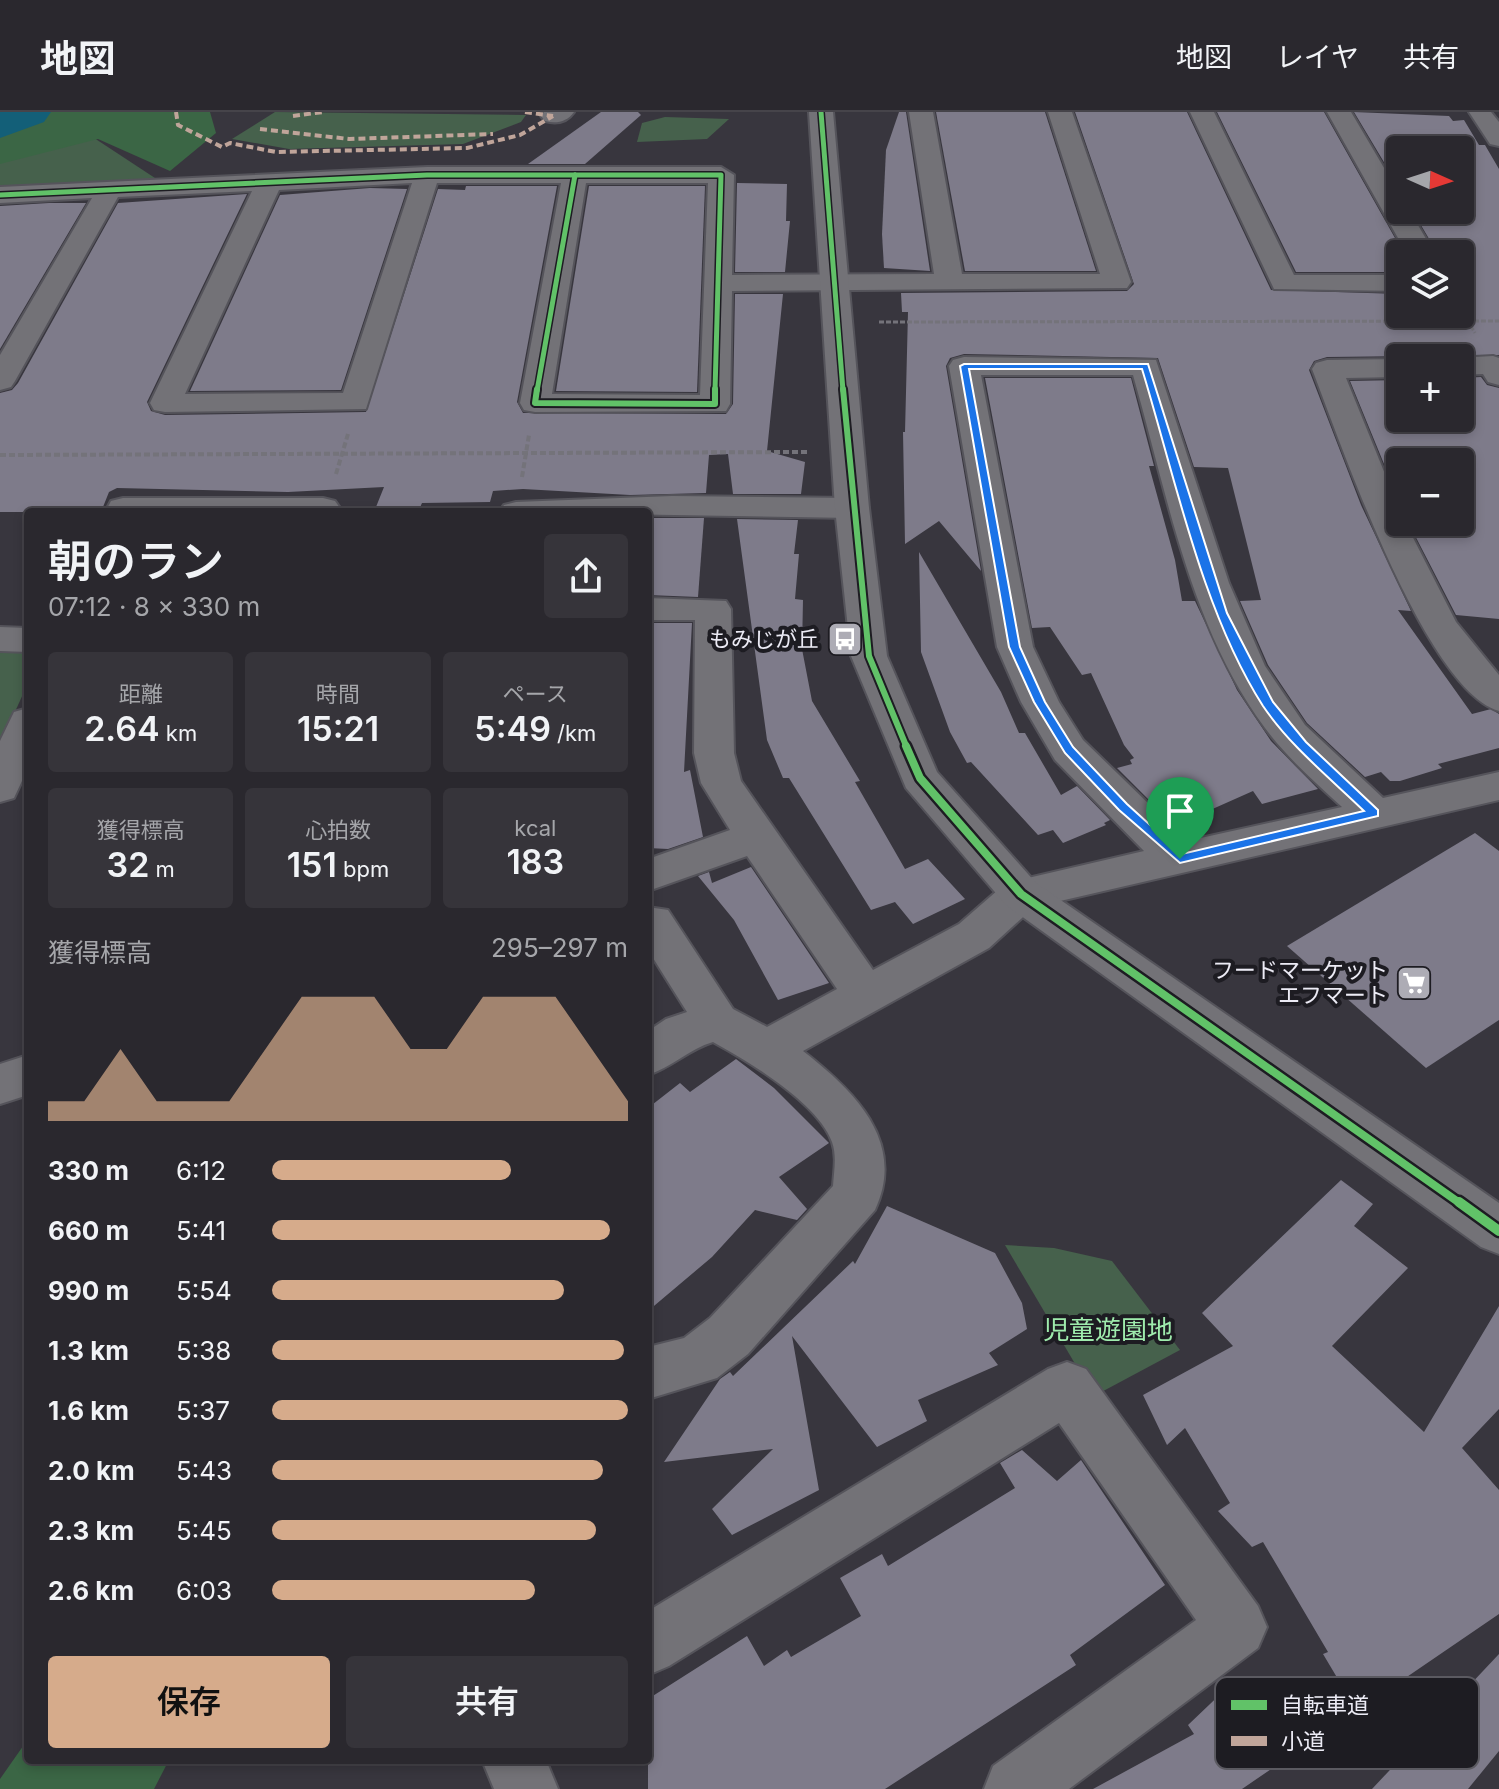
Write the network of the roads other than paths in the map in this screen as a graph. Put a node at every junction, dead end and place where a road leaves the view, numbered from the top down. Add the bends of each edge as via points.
1 (821, 112) edge
2 (921, 112) edge
3 (1060, 112) edge
4 (1202, 112) edge
5 (1339, 112) edge
6 (1472, 112) edge
7 (1480, 113) edge
8 (1499, 115) edge
9 (1499, 139) edge
10 (575, 174) junction
11 (427, 175) junction
12 (269, 183) junction
13 (109, 191) junction
14 (0, 195) edge
15 (1413, 240) edge
16 (949, 282) junction
17 (719, 283) junction
18 (833, 283) junction
19 (1386, 283) edge
20 (1474, 366) edge
21 (1386, 368) edge
22 (1499, 376) edge
23 (0, 381) edge
24 (852, 508) junction
25 (652, 510) edge
26 (652, 609) edge
27 (0, 639) edge
28 (24, 640) edge
29 (1499, 698) edge
30 (24, 731) edge
31 (1499, 786) edge
32 (0, 788) edge
33 (1374, 813) junction
34 (756, 837) junction
35 (1180, 859) junction
36 (652, 874) edge
37 (1021, 894) junction
38 (653, 922) dead end
39 (866, 995) junction
40 (717, 1022) junction
41 (767, 1049) junction
42 (652, 1053) edge
43 (24, 1076) edge
44 (0, 1084) edge
45 (1499, 1231) edge
46 (652, 1372) edge
47 (652, 1643) edge
48 (516, 1764) edge
49 (526, 1789) edge
50 (1016, 1789) edge

1 - 18 street
2 - 16 street
3 - 16 street via 1117,282
4 - 19 street via 1284,283
5 - 15 street
6 - 7 street
7 - 8 street
7 - 9 street
10 - 11 street
10 - 17 street via 721,175
10 - 17 street via 535,403 715,404
11 - 12 street
11 - 12 street via 355,402 165,403
12 - 13 street
13 - 14 street
13 - 23 street
16 - 18 street
17 - 18 street
18 - 24 street
20 - 22 street via 1493,365
21 - 29 street via 1327,369 1415,581 1446,637
24 - 25 street
24 - 37 street via 869,656 920,778
26 - 34 street via 713,609 714,753 721,783
27 - 28 street
30 - 32 street
31 - 33 street
33 - 35 street
33 - 35 street via 1302,745 1268,704 1222,613 1145,366 964,366 1015,647 1069,750
34 - 36 street
34 - 39 street
35 - 37 street
37 - 39 street via 974,936
37 - 45 street
38 - 40 street
39 - 41 street
40 - 41 street
40 - 42 street via 682,1032
41 - 46 street via 828,1098 854,1132 860,1157 857,1194 729,1336 698,1360
43 - 44 street
47 - 50 street via 1067,1388 1237,1627
48 - 49 street

